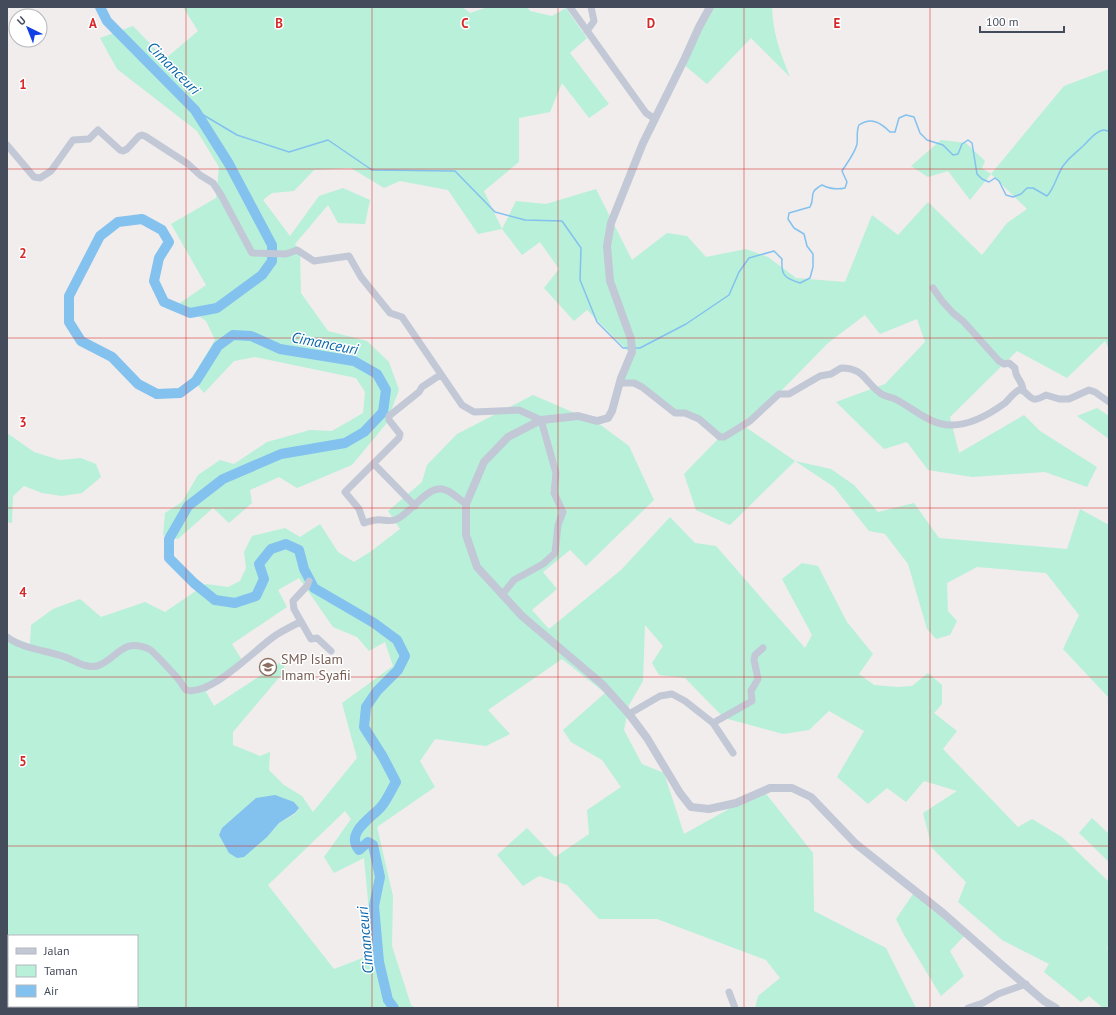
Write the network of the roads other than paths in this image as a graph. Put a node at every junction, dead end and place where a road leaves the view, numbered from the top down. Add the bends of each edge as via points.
1 (570, 7) edge
2 (591, 7) edge
3 (710, 7) edge
4 (587, 31) junction
5 (655, 119) junction
6 (7, 145) edge
7 (933, 288) dead end
8 (440, 374) junction
9 (620, 383) junction
10 (1023, 391) junction
11 (1109, 402) edge
12 (541, 420) junction
13 (374, 464) junction
14 (466, 504) junction
15 (414, 506) junction
16 (309, 581) dead end
17 (502, 595) junction
18 (300, 622) junction
19 (7, 637) edge
20 (763, 648) dead end
21 (331, 651) dead end
22 (629, 714) junction
23 (713, 723) junction
24 (733, 753) dead end
25 (1026, 984) junction
26 (729, 992) dead end
27 (736, 1008) edge
28 (968, 1008) edge
29 (1056, 1008) edge

1 - 4 street
2 - 4 street via 594,21
3 - 5 street
4 - 5 street via 646,113
5 - 9 street via 611,223 608,241 610,281 632,348
6 - 8 street via 34,177 40,178 51,171 73,140 89,139 98,130 123,151 142,135 213,183 252,253 286,254 297,250 314,261 349,256 361,277 390,313 402,318
7 - 10 street via 942,301 999,361 1009,363 1015,368 1015,374 1023,384
8 - 12 street via 462,405 474,412 519,410
8 - 13 street via 389,416 389,420 400,434 399,438
9 - 10 street via 634,383 642,387 675,412 698,419 720,437 750,421 779,394 789,394 820,376 831,374 841,368 858,370 881,394 896,399 934,421 951,426 983,417 1018,390
9 - 12 street via 608,418 598,421 578,416
10 - 11 street via 1031,399 1036,400 1046,395 1069,399 1090,390
12 - 14 street via 508,437 484,462
12 - 17 street via 556,473 554,493 563,512 558,525 555,553 543,564 514,580
13 - 15 street
13 - 15 street via 345,492 359,509 364,523 377,520 393,521
14 - 15 street via 447,490 436,489 426,494
14 - 17 street via 466,535 477,567
16 - 18 street via 293,601
17 - 22 street via 522,616 602,684
18 - 19 street via 276,635 243,663 208,687 194,691 186,690 152,650 142,647 126,647 97,666 90,666 17,643
18 - 21 street via 311,639 317,638
20 - 23 street via 755,655 758,679 751,690 752,701
22 - 23 street via 660,696 672,694
22 - 25 street via 691,807 709,809 736,803 770,788 792,788 811,797 856,844 943,913
23 - 24 street
25 - 28 street
25 - 29 street via 1044,1001
26 - 27 street

